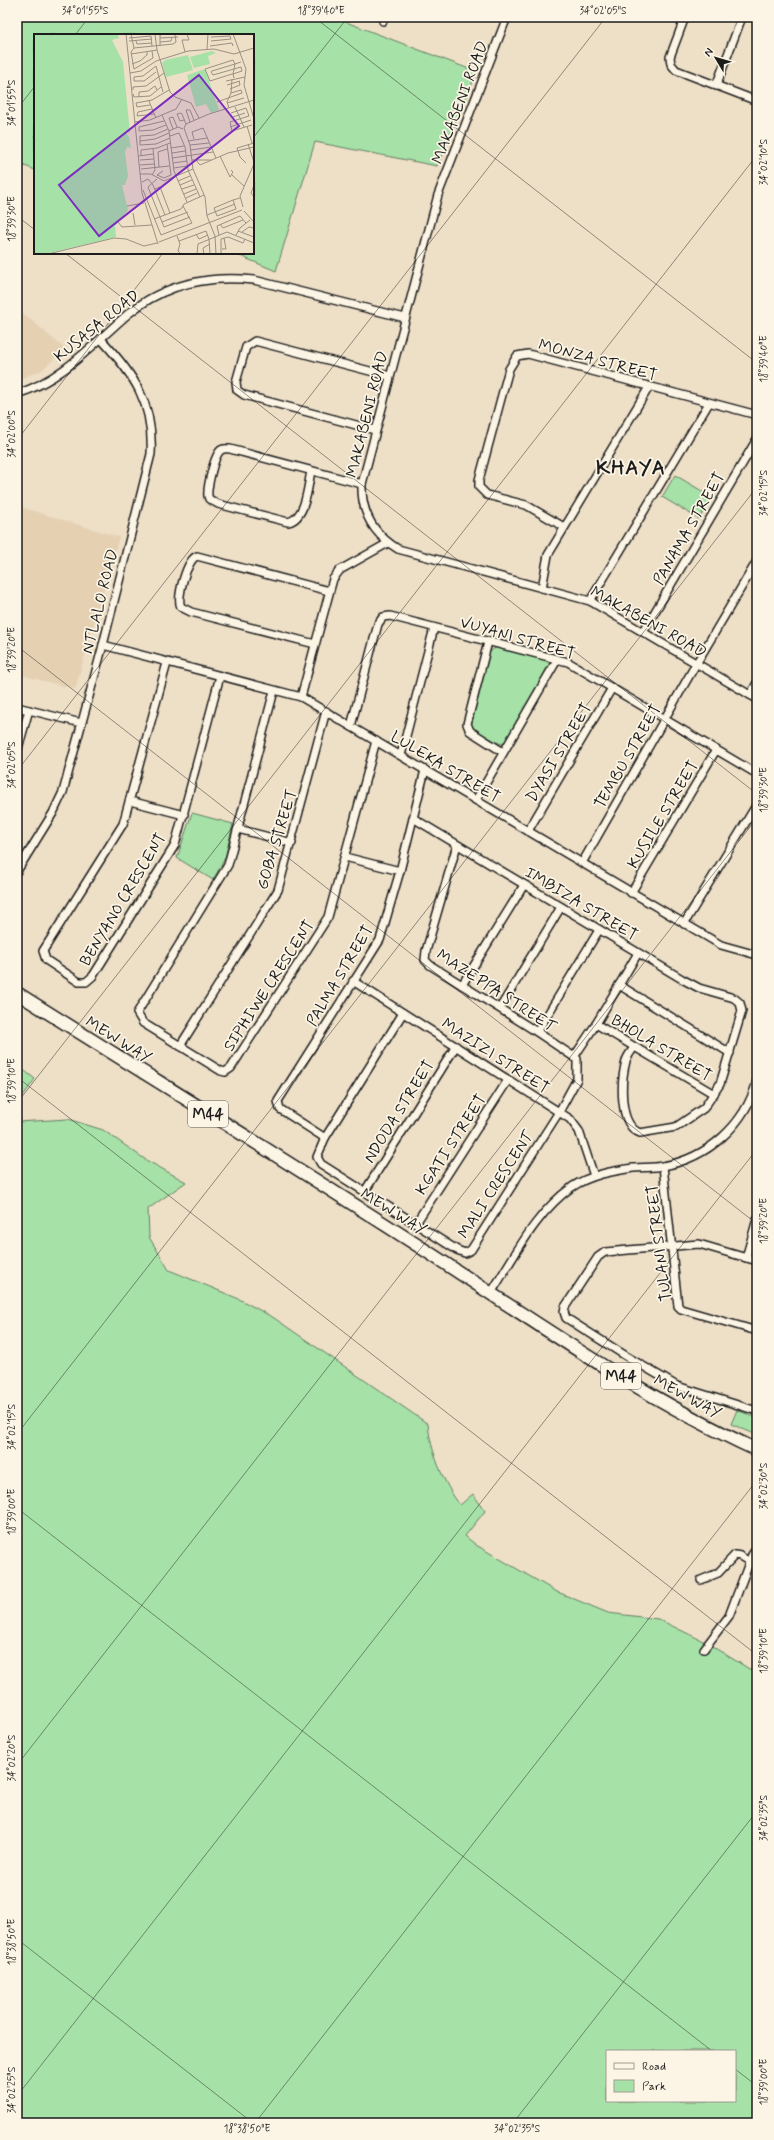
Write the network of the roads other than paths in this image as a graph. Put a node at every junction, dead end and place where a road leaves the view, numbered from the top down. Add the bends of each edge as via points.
1 (507, 17) edge
2 (685, 17) edge
3 (742, 17) edge
4 (716, 86) junction
5 (757, 101) edge
6 (405, 318) junction
7 (101, 339) junction
8 (389, 376) junction
9 (649, 387) junction
10 (17, 394) edge
11 (709, 403) junction
12 (757, 415) edge
13 (375, 430) junction
14 (757, 439) edge
15 (311, 471) junction
16 (362, 484) junction
17 (564, 527) junction
18 (388, 543) junction
19 (757, 561) edge
20 (542, 588) junction
21 (329, 591) junction
22 (590, 601) junction
23 (434, 628) junction
24 (643, 632) junction
25 (488, 642) junction
26 (315, 644) junction
27 (103, 645) junction
28 (557, 660) junction
29 (167, 663) junction
30 (696, 664) junction
31 (220, 676) junction
32 (757, 683) edge
33 (612, 688) junction
34 (274, 691) junction
35 (750, 695) junction
36 (301, 697) junction
37 (757, 699) edge
38 (17, 708) edge
39 (28, 710) junction
40 (326, 711) junction
41 (664, 719) junction
42 (81, 723) junction
43 (351, 726) junction
44 (376, 741) junction
45 (716, 750) junction
46 (17, 752) edge
47 (503, 752) junction
48 (401, 755) junction
49 (425, 770) junction
50 (757, 774) edge
51 (476, 800) junction
52 (130, 801) junction
53 (757, 804) edge
54 (184, 815) junction
55 (413, 818) junction
56 (238, 829) junction
57 (528, 831) junction
58 (292, 843) junction
59 (457, 844) junction
60 (346, 857) junction
61 (582, 863) junction
62 (17, 871) edge
63 (400, 871) junction
64 (524, 885) junction
65 (631, 893) junction
66 (561, 907) junction
67 (684, 924) junction
68 (599, 930) junction
69 (638, 953) junction
70 (757, 955) edge
71 (353, 981) junction
72 (462, 985) junction
73 (619, 985) junction
74 (17, 993) edge
75 (740, 1003) joint
76 (500, 1008) junction
77 (403, 1013) junction
78 (596, 1024) junction
79 (537, 1032) junction
80 (180, 1046) junction
81 (456, 1046) junction
82 (634, 1047) junction
83 (730, 1053) junction
84 (574, 1057) junction
85 (508, 1080) junction
86 (757, 1081) edge
87 (714, 1094) junction
88 (559, 1112) junction
89 (325, 1138) junction
90 (663, 1166) junction
91 (594, 1176) junction
92 (365, 1191) junction
93 (757, 1219) edge
94 (416, 1223) junction
95 (670, 1246) junction
96 (746, 1258) junction
97 (757, 1261) edge
98 (491, 1292) junction
99 (757, 1331) edge
100 (757, 1411) edge
101 (757, 1450) edge
102 (757, 1548) edge
103 (750, 1562) junction
104 (701, 1580) dead end
105 (704, 1649) dead end

1 - 6 street, MAKABENI ROAD via 438,195
2 - 4 street via 670,57 671,64 676,70
3 - 4 street
4 - 5 street
6 - 7 street, KUSASA ROAD via 254,280 221,279 191,283 158,294 128,314
6 - 8 street, MAKABENI ROAD
7 - 10 street, KUSASA ROAD via 52,378
7 - 27 street, NTLALO ROAD via 140,388 150,418 152,436 147,471
8 - 13 street, MAKABENI ROAD
8 - 13 street via 255,341 246,347 236,382 237,390 244,395
9 - 11 street, MONZA STREET
9 - 17 street
9 - 17 street, MONZA STREET via 528,354 517,356 512,362 479,487 487,495 526,505
11 - 12 street, MONZA STREET
11 - 22 street
13 - 16 street, MAKABENI ROAD
14 - 24 street, PANAMA STREET
15 - 15 street via 225,448 216,458 208,496 218,504 288,522 293,521 300,514
15 - 16 street
16 - 18 street, MAKABENI ROAD via 364,510 378,533
17 - 20 street via 548,555
18 - 20 street, MAKABENI ROAD via 410,553
18 - 21 street via 340,570 333,579
19 - 30 street, TEMBU STREET
20 - 22 street, MAKABENI ROAD
21 - 26 street
21 - 26 street via 197,556 193,557 189,564 179,599 181,607 191,612
22 - 24 street, MAKABENI ROAD
23 - 25 street, VUYANI STREET
23 - 43 street, VUYANI STREET via 390,616 380,620
23 - 48 street
24 - 30 street, MAKABENI ROAD
25 - 28 street, VUYANI STREET
25 - 47 street via 467,724 470,730
26 - 36 street
27 - 29 street, LULEKA STREET
27 - 42 street, NTLALO ROAD
28 - 33 street, VUYANI STREET via 568,662
28 - 47 street
29 - 31 street, LULEKA STREET
29 - 52 street, BENYANO CRESCENT
30 - 35 street, MAKABENI ROAD
30 - 41 street, TEMBU STREET
31 - 34 street, LULEKA STREET
31 - 54 street, BENYANO CRESCENT
32 - 35 street
33 - 41 street, VUYANI STREET
33 - 57 street, DYASI STREET
34 - 36 street, LULEKA STREET
34 - 56 street, SIPHIWE CRESCENT
35 - 37 street, MAKABENI ROAD
36 - 40 street, LULEKA STREET
38 - 39 street
39 - 42 street
39 - 46 street
40 - 43 street, LULEKA STREET
40 - 58 street, GOBA STREET
41 - 45 street, VUYANI STREET
41 - 61 street, TEMBU STREET
42 - 62 street, NTLALO ROAD via 58,802
43 - 44 street, LULEKA STREET
44 - 48 street, LULEKA STREET
44 - 60 street, SIPHIWE CRESCENT
45 - 50 street, VUYANI STREET
45 - 65 street, KUSILE STREET
47 - 51 street
48 - 49 street, LULEKA STREET
49 - 51 street, LULEKA STREET
49 - 55 street, PALMA STREET
51 - 57 street, LULEKA STREET
52 - 54 street
52 - 54 street, BENYANO CRESCENT via 120,830 43,951 46,960 79,982 86,982 93,976 167,860 175,845
53 - 67 street
55 - 59 street, IMBIZA STREET
55 - 63 street, PALMA STREET
56 - 58 street
56 - 80 street, SIPHIWE CRESCENT via 226,871 137,1013 142,1023
57 - 61 street, LULEKA STREET
58 - 80 street, GOBA STREET via 274,898
59 - 64 street, IMBIZA STREET
59 - 72 street, MAZEPPA STREET via 425,960 430,966
60 - 63 street
60 - 80 street, SIPHIWE CRESCENT via 328,917 231,1068 225,1072 221,1071
61 - 65 street, LULEKA STREET
63 - 71 street, PALMA STREET via 383,933
64 - 66 street, IMBIZA STREET
64 - 72 street
65 - 67 street, LULEKA STREET
66 - 68 street, IMBIZA STREET
66 - 76 street
67 - 70 street, LULEKA STREET via 721,945
68 - 69 street, IMBIZA STREET
68 - 79 street
69 - 73 street
69 - 75 street, IMBIZA STREET via 699,988 734,998
71 - 77 street, MAZIZI STREET
71 - 89 street, PALMA STREET via 278,1101 280,1109
72 - 76 street, MAZEPPA STREET
73 - 78 street
73 - 83 street
74 - 98 main road, MEW WAY / M44
75 - 83 street, BHOLA STREET via 742,1011
76 - 79 street, MAZEPPA STREET
77 - 81 street, MAZIZI STREET
77 - 89 street, MALI CRESCENT
78 - 82 street, BHOLA STREET
78 - 84 street
79 - 84 street, MAZEPPA STREET
81 - 85 street, MAZIZI STREET
81 - 92 street, NDODA STREET
82 - 87 street, BHOLA STREET
82 - 87 street via 626,1060 622,1103 629,1126 634,1131 640,1133 676,1127 704,1108
83 - 87 street, BHOLA STREET
84 - 88 street, MALI CRESCENT via 577,1079
85 - 88 street, MAZIZI STREET
85 - 94 street, KGATI STREET
86 - 90 street via 745,1112 714,1145 688,1159
88 - 91 street, MAZIZI STREET via 570,1119 579,1131
88 - 94 street, MALI CRESCENT via 471,1250 465,1253 457,1250
89 - 92 street, MALI CRESCENT via 317,1153 318,1160
90 - 91 street via 633,1168
90 - 95 street, TULANI STREET
91 - 98 street via 573,1187 544,1212
92 - 94 street, MALI CRESCENT
93 - 96 street
95 - 96 street via 699,1244
95 - 99 street, TULANI STREET via 679,1307
95 - 100 street via 601,1254 565,1307 565,1316 677,1386
96 - 97 street
98 - 101 main road, MEW WAY / M44 via 617,1374 683,1413
102 - 103 street
103 - 104 street via 735,1556 718,1573
103 - 105 street via 729,1616

